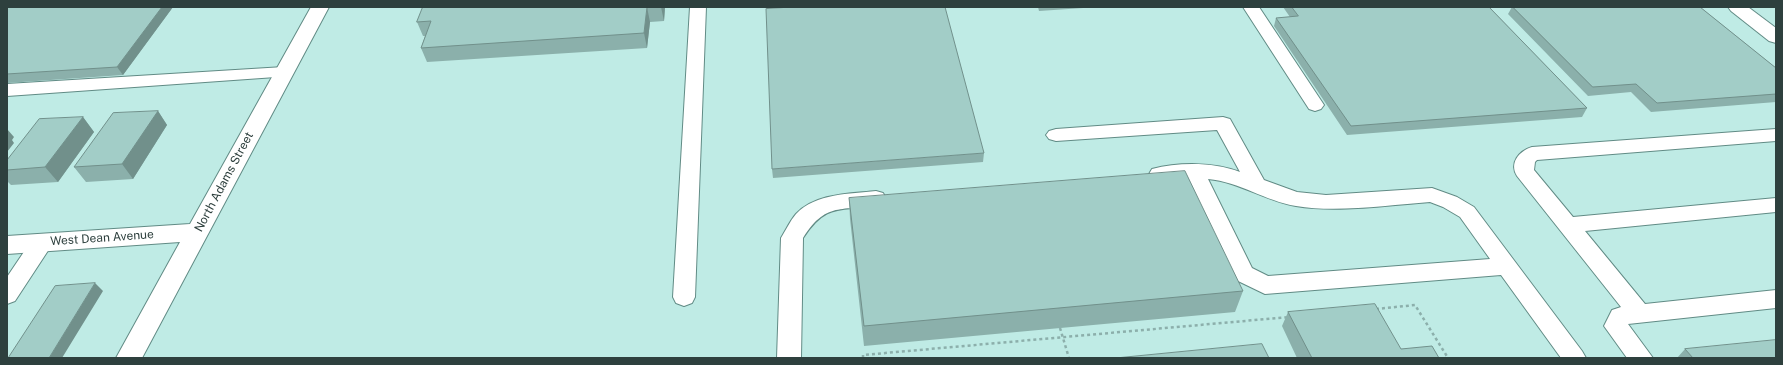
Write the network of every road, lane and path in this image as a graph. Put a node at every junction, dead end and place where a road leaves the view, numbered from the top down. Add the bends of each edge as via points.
1 (320, 7) edge
2 (698, 7) edge
3 (1251, 7) edge
4 (1737, 7) edge
5 (1776, 37) edge
6 (284, 72) junction
7 (7, 90) edge
8 (1315, 105) dead end
9 (1056, 135) dead end
10 (1776, 135) edge
11 (1194, 171) junction
12 (1143, 176) edge
13 (1256, 185) junction
14 (894, 196) edge
15 (1776, 205) edge
16 (1568, 225) junction
17 (198, 232) junction
18 (42, 243) junction
19 (7, 245) edge
20 (1506, 266) junction
21 (7, 295) edge
22 (684, 297) dead end
23 (1776, 299) edge
24 (1375, 309) edge
25 (1639, 313) junction
26 (1296, 316) edge
27 (1060, 328) dead end
28 (130, 358) edge
29 (789, 358) edge
30 (863, 358) edge
31 (1069, 358) edge
32 (1448, 358) edge
33 (1574, 358) edge
34 (1641, 358) edge

1 - 6 street, North Adams Street
2 - 22 lane
3 - 8 lane
4 - 5 street
6 - 7 lane
6 - 17 street, North Adams Street
9 - 13 lane via 1223,123
10 - 16 lane via 1532,154 1525,160 1524,171
11 - 12 lane
11 - 13 lane via 1226,174
11 - 20 lane via 1244,274 1265,285
13 - 20 lane via 1295,199 1326,202 1432,195 1467,212
14 - 29 lane via 821,206 804,219 792,238
15 - 16 lane
16 - 25 lane
17 - 18 street, West Dean Avenue
17 - 28 street, North Adams Street
18 - 19 street, West Dean Avenue
18 - 21 lane
20 - 33 lane
23 - 25 lane
24 - 32 path via 1415,306
25 - 34 lane via 1620,316 1616,326
26 - 30 path via 863,354
27 - 31 path, bridge

